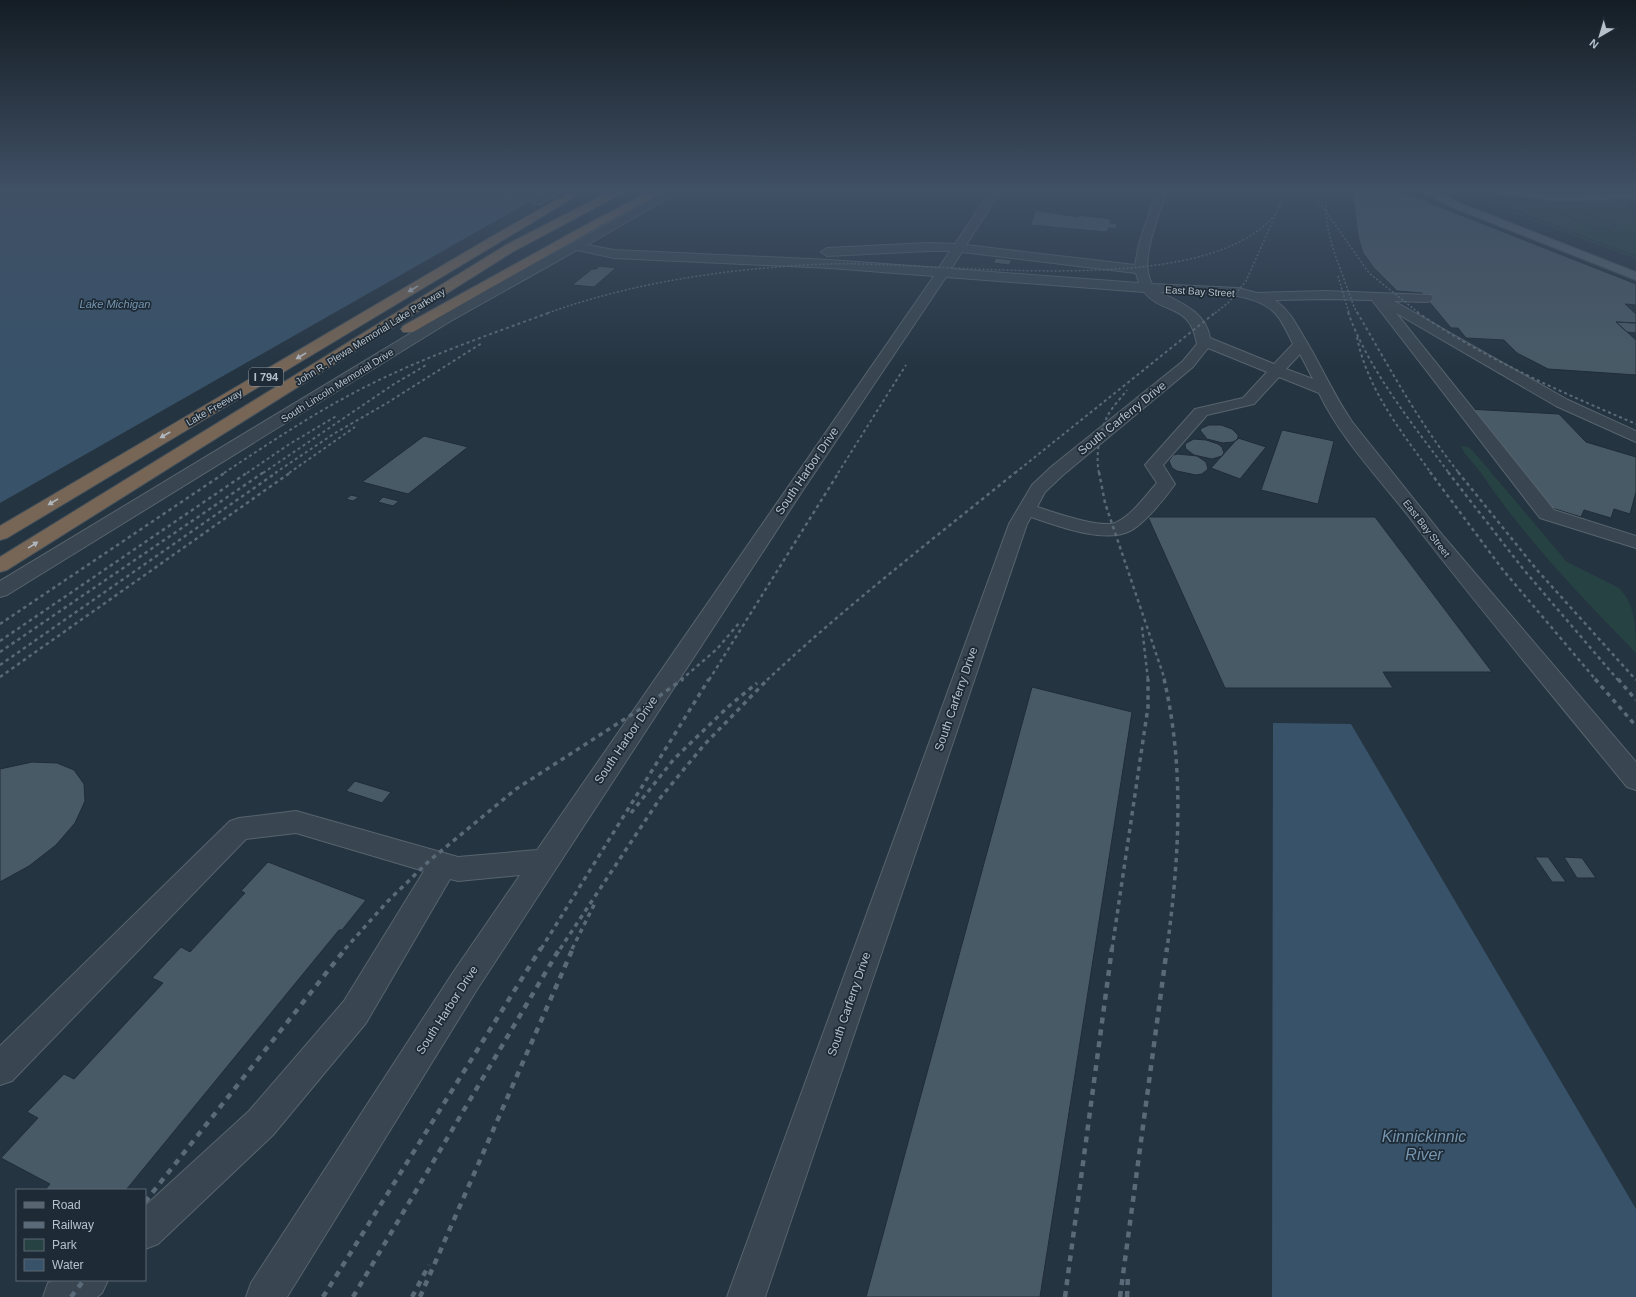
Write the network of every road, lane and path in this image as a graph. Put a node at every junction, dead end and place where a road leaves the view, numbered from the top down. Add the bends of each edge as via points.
1 (479, 250) edge
2 (508, 250) edge
3 (550, 250) edge
4 (568, 250) edge
5 (592, 250) edge
6 (862, 250) edge
7 (959, 250) edge
8 (969, 250) edge
9 (1144, 250) edge
10 (1569, 250) edge
11 (1600, 250) edge
12 (1614, 255) dead end
13 (703, 259) junction
14 (943, 272) junction
15 (1636, 276) edge
16 (1145, 279) junction
17 (1096, 284) junction
18 (1375, 296) junction
19 (1258, 297) junction
20 (1426, 298) dead end
21 (1204, 341) junction
22 (1301, 344) junction
23 (1276, 370) junction
24 (1326, 390) junction
25 (1636, 437) edge
26 (140, 478) junction
27 (1026, 509) junction
28 (0, 534) edge
29 (1636, 542) edge
30 (0, 566) edge
31 (0, 590) edge
32 (1636, 780) edge
33 (545, 861) junction
34 (443, 865) junction
35 (0, 1069) edge
36 (146, 1230) edge
37 (87, 1281) edge
38 (62, 1297) edge
39 (265, 1297) edge
40 (746, 1297) edge

1 -> 28 highway, Lake Freeway / I 794
2 - 26 highway, John R. Plewa Memorial Lake Parkway / I 794
3 - 26 highway
4 - 31 street, South Lincoln Memorial Drive via 444,319
5 - 13 street, East Bay Street via 614,254
6 - 13 street
7 - 14 street, South Harbor Drive
8 - 16 street
9 - 16 street
10 - 15 main road
11 - 12 main road
13 - 14 street, East Bay Street
14 - 17 street, East Bay Street
14 - 33 street, South Harbor Drive
16 - 17 street, East Bay Street
16 - 17 street
16 - 19 street, East Bay Street
16 - 21 street via 1153,294 1196,320 1203,330
18 - 19 street
18 - 20 street
18 - 25 street via 1562,403
18 - 29 street via 1547,514
19 - 22 street, East Bay Street via 1282,312
21 - 23 street
21 - 27 street, South Carferry Drive via 1201,350 1188,364 1057,470 1038,490
22 - 23 street
22 - 24 street, East Bay Street
23 - 24 street
23 - 27 street via 1248,401 1201,412 1154,465 1166,484 1125,526 1114,531 1099,530
24 - 32 street, East Bay Street via 1347,426 1437,541
30 -> 26 highway, I 794
27 - 40 street, South Carferry Drive via 992,593
33 - 34 street via 458,870
33 - 39 street, South Harbor Drive via 465,981
34 - 35 street via 296,822 239,829
34 - 36 street via 356,1012 261,1122
37 - 38 street

